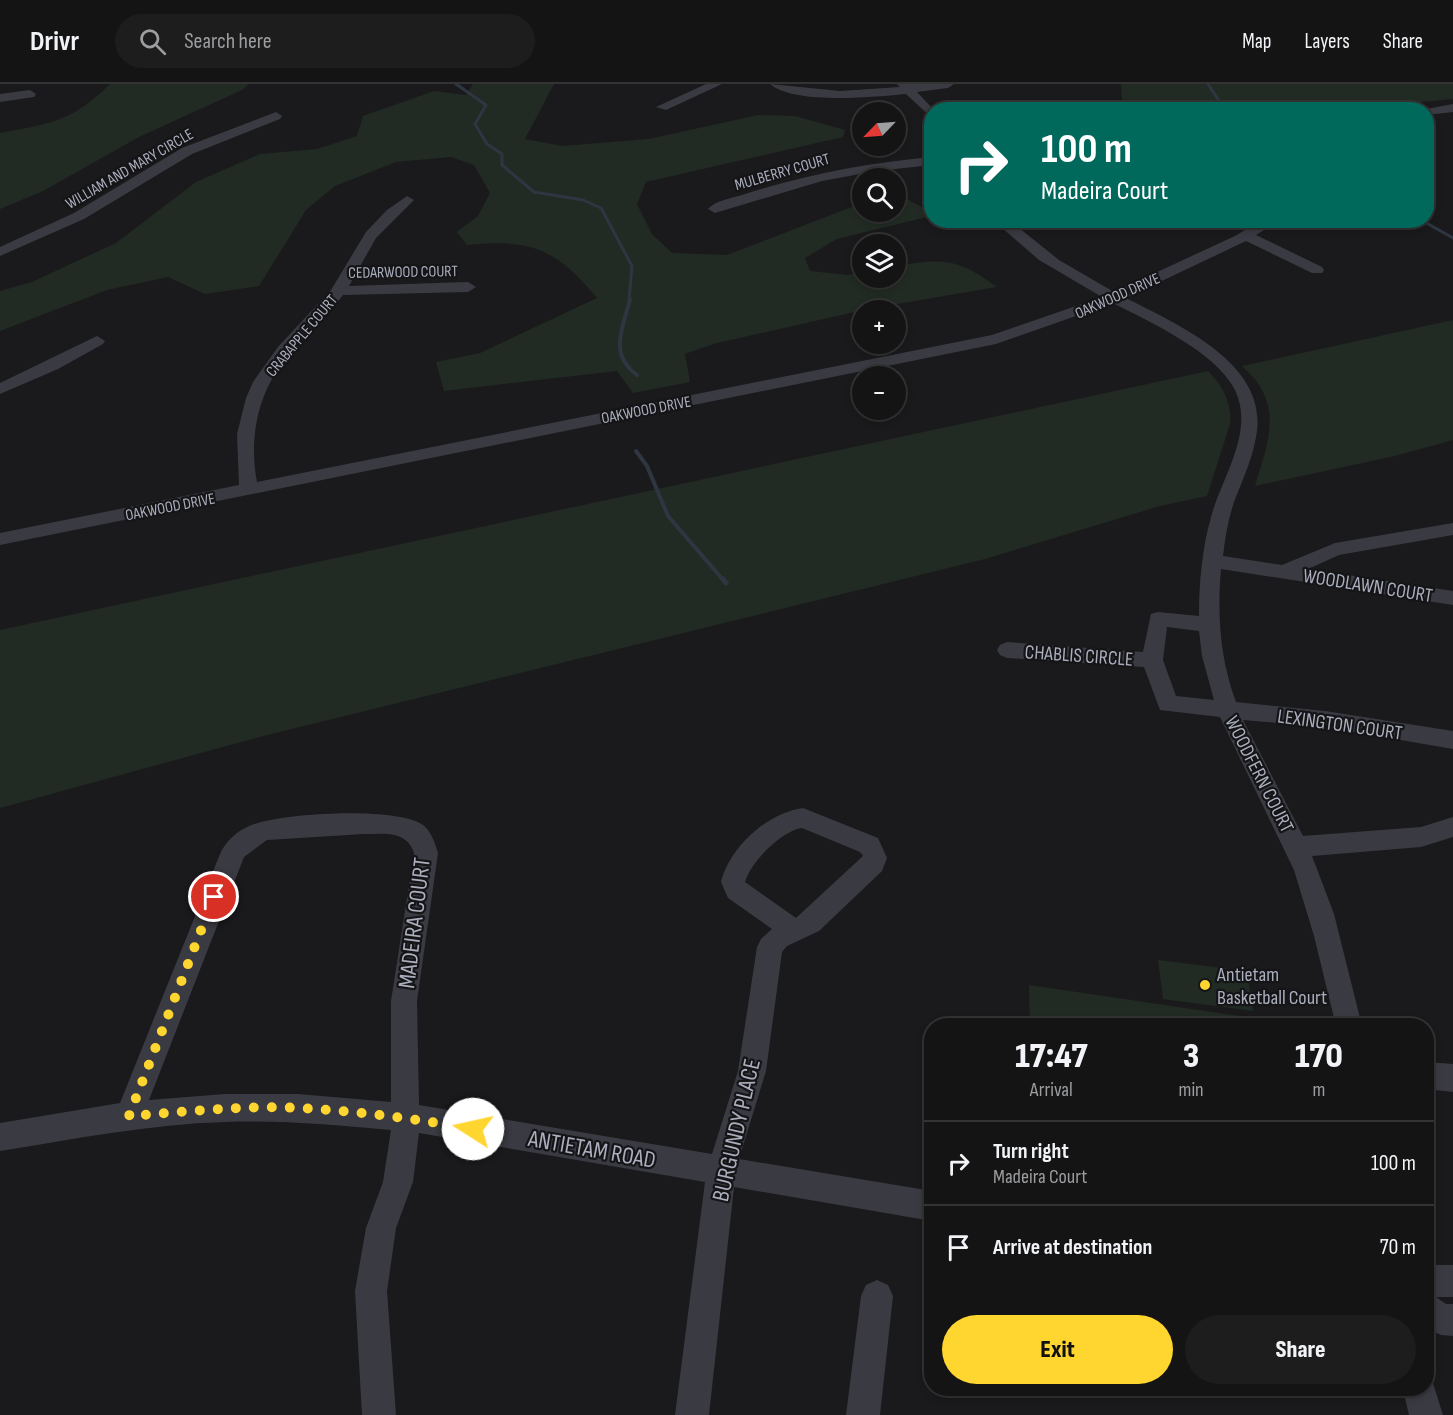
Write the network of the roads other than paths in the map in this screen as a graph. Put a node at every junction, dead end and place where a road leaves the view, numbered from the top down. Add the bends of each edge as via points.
1 (716, 84) edge
2 (776, 84) edge
3 (948, 84) edge
4 (906, 87) edge
5 (30, 94) dead end
6 (0, 98) edge
7 (924, 106) edge
8 (662, 107) dead end
9 (1453, 108) edge
10 (1434, 110) edge
11 (276, 116) dead end
12 (924, 162) edge
13 (407, 200) dead end
14 (715, 209) dead end
15 (1009, 228) edge
16 (1260, 228) edge
17 (1246, 236) junction
18 (0, 252) edge
19 (1317, 270) dead end
20 (468, 287) dead end
21 (339, 291) junction
22 (1113, 298) junction
23 (97, 341) dead end
24 (0, 389) edge
25 (249, 490) junction
26 (1453, 529) edge
27 (0, 539) edge
28 (1212, 561) junction
29 (1284, 572) junction
30 (1453, 598) edge
31 (1209, 625) junction
32 (1006, 650) dead end
33 (1152, 660) junction
34 (1227, 710) junction
35 (1453, 740) edge
36 (1453, 827) edge
37 (1297, 847) junction
38 (795, 931) junction
39 (1347, 1018) edge
40 (1434, 1076) edge
41 (1453, 1078) edge
42 (129, 1116) junction
43 (406, 1117) junction
44 (0, 1137) edge
45 (721, 1171) junction
46 (924, 1205) edge
47 (1434, 1281) edge
48 (1453, 1281) edge
49 (877, 1296) dead end
50 (1434, 1314) edge
51 (1453, 1320) edge
52 (1421, 1396) edge
53 (379, 1415) edge
54 (692, 1415) edge
55 (863, 1415) edge
56 (1426, 1415) edge

1 - 8 street
2 - 4 street via 837,96
3 - 4 street
4 - 7 street
5 - 6 street
9 - 10 street
11 - 18 street, WILLIAM AND MARY CIRCLE via 187,151 79,216
12 - 14 street, MULBERRY COURT via 823,174
13 - 21 street, CRABAPPLE COURT via 364,243
15 - 22 street, WOODFERN COURT via 1042,256
16 - 17 street, OAKWOOD DRIVE
17 - 19 street
17 - 22 street, OAKWOOD DRIVE
20 - 21 street, CEDARWOOD COURT
21 - 25 street, CRABAPPLE COURT via 284,350 257,391 245,427 243,448
22 - 25 street, OAKWOOD DRIVE via 1065,318 996,339
22 - 28 street, WOODFERN COURT via 1221,362 1242,388 1249,404 1248,443 1230,482
23 - 24 street
25 - 27 street, OAKWOOD DRIVE
26 - 29 street, WOODLAWN COURT via 1335,549
28 - 29 street, WOODLAWN COURT
28 - 31 street, WOODFERN COURT
29 - 30 street, WOODLAWN COURT
31 - 33 street, CHABLIS CIRCLE via 1158,619
31 - 34 street, WOODFERN COURT via 1217,678
32 - 33 street, CHABLIS CIRCLE
33 - 34 street, CHABLIS CIRCLE via 1168,704
34 - 35 street, LEXINGTON COURT via 1325,719
34 - 37 street, WOODFERN COURT via 1253,768
36 - 37 street via 1420,837
37 - 39 street, WOODFERN COURT via 1324,923
38 - 38 street, BURGUNDY PLACE via 737,890 733,882 737,869 780,825 802,818 868,845 876,857 810,923
38 - 45 street, BURGUNDY PLACE via 778,938 770,947 752,1071
40 - 41 street
42 - 43 street, ANTIETAM ROAD via 225,1108 298,1108
42 - 43 street, MADEIRA COURT via 239,844 266,830 389,824 418,834 426,853 404,1001
42 - 44 street, ANTIETAM ROAD
43 - 45 street, ANTIETAM ROAD
43 - 53 street, MADEIRA COURT via 400,1173 381,1228 371,1291
45 - 46 street, ANTIETAM ROAD
45 - 54 street, BURGUNDY PLACE
47 - 48 street
49 - 55 street
50 - 51 street
52 - 56 street

